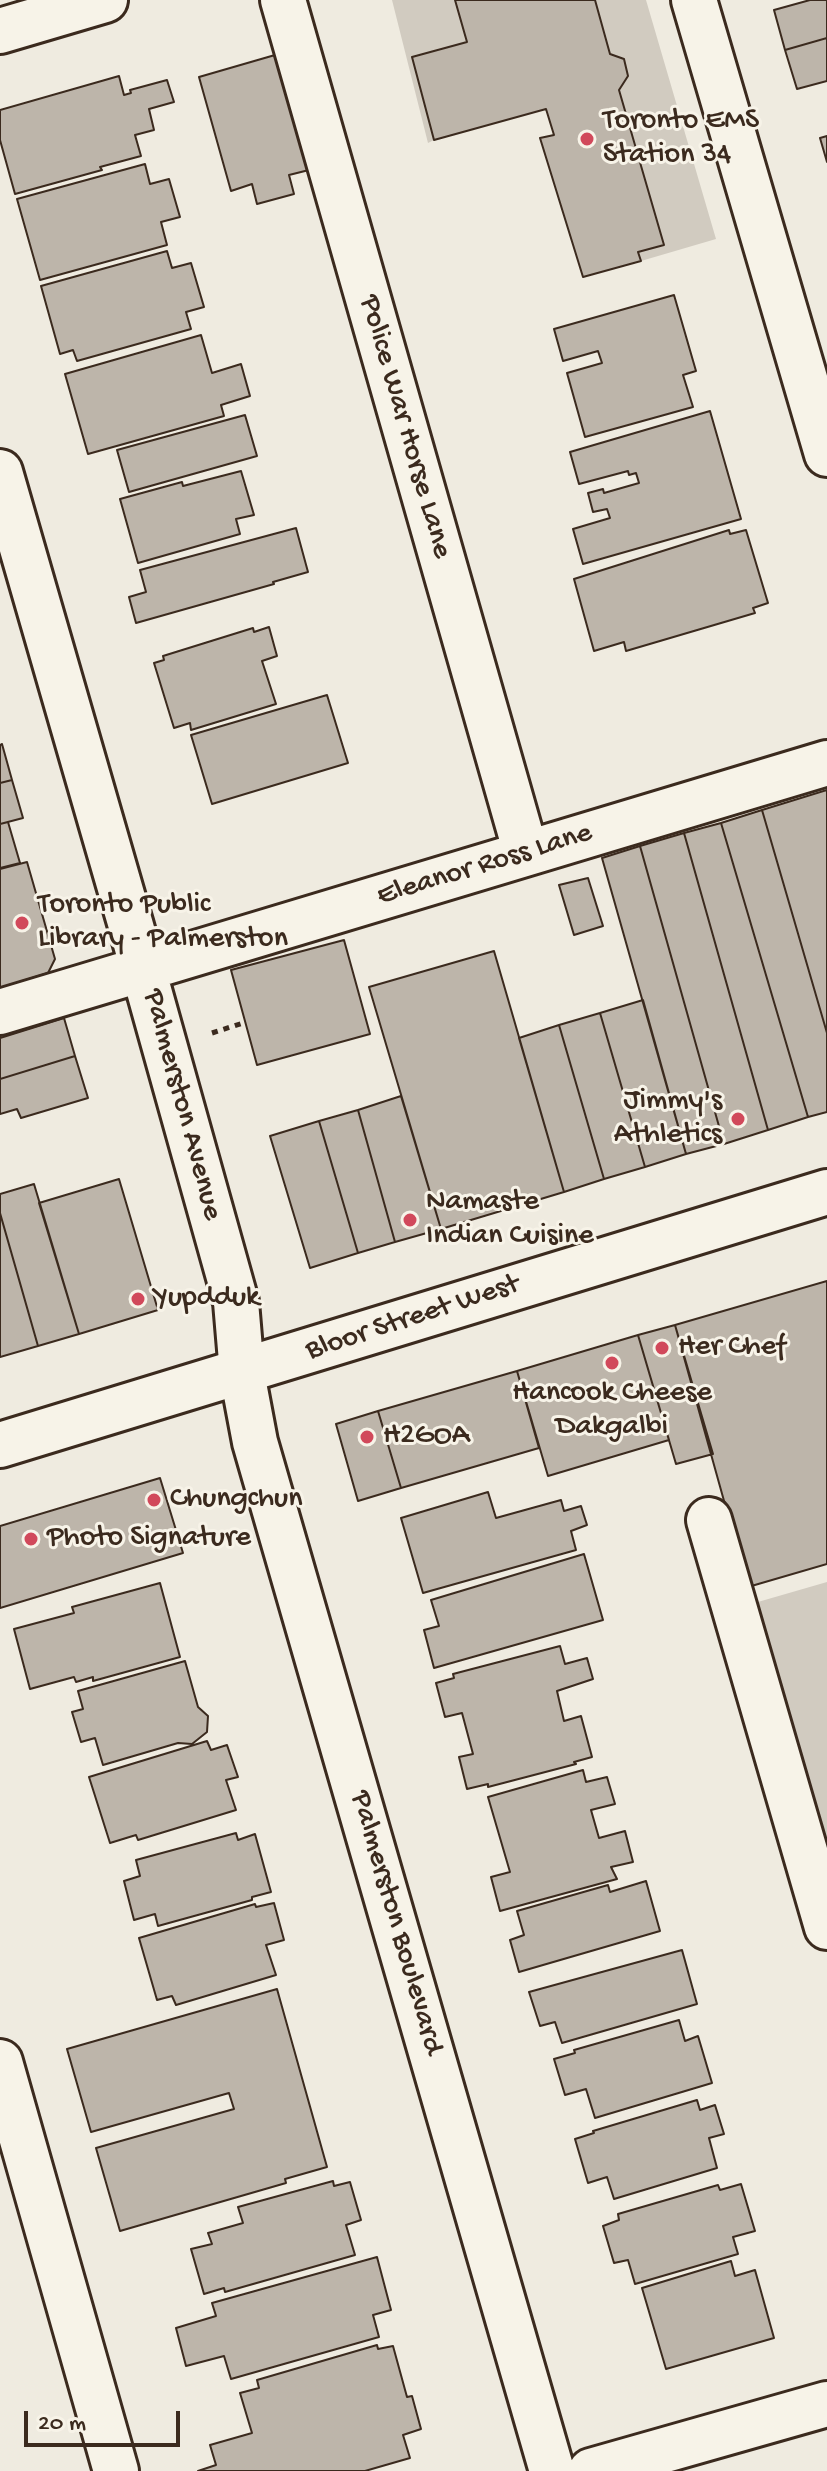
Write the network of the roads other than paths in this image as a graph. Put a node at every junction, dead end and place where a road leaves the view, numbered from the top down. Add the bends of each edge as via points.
1 (105, 0) edge
2 (283, 0) edge
3 (694, 0) edge
4 (0, 31) edge
5 (827, 454) edge
6 (0, 472) edge
7 (827, 763) edge
8 (526, 853) junction
9 (143, 968) junction
10 (0, 1012) edge
11 (827, 1192) edge
12 (242, 1373) junction
13 (0, 1445) edge
14 (709, 1520) dead end
15 (827, 1927) edge
16 (0, 2062) edge
17 (827, 2404) edge
18 (116, 2471) edge
19 (552, 2471) edge
20 (591, 2471) edge

1 - 4 street
2 - 8 street, Police War Horse Lane
3 - 5 street
6 - 9 street, Palmerston Avenue
7 - 8 street, Eleanor Ross Lane
8 - 9 street, Eleanor Ross Lane
9 - 10 street, Eleanor Ross Lane
9 - 12 street, Palmerston Avenue via 236,1302
11 - 12 street, Bloor Street West
12 - 13 street, Bloor Street West
12 - 19 street, Palmerston Boulevard via 255,1442
14 - 15 street
16 - 18 street
17 - 20 street

